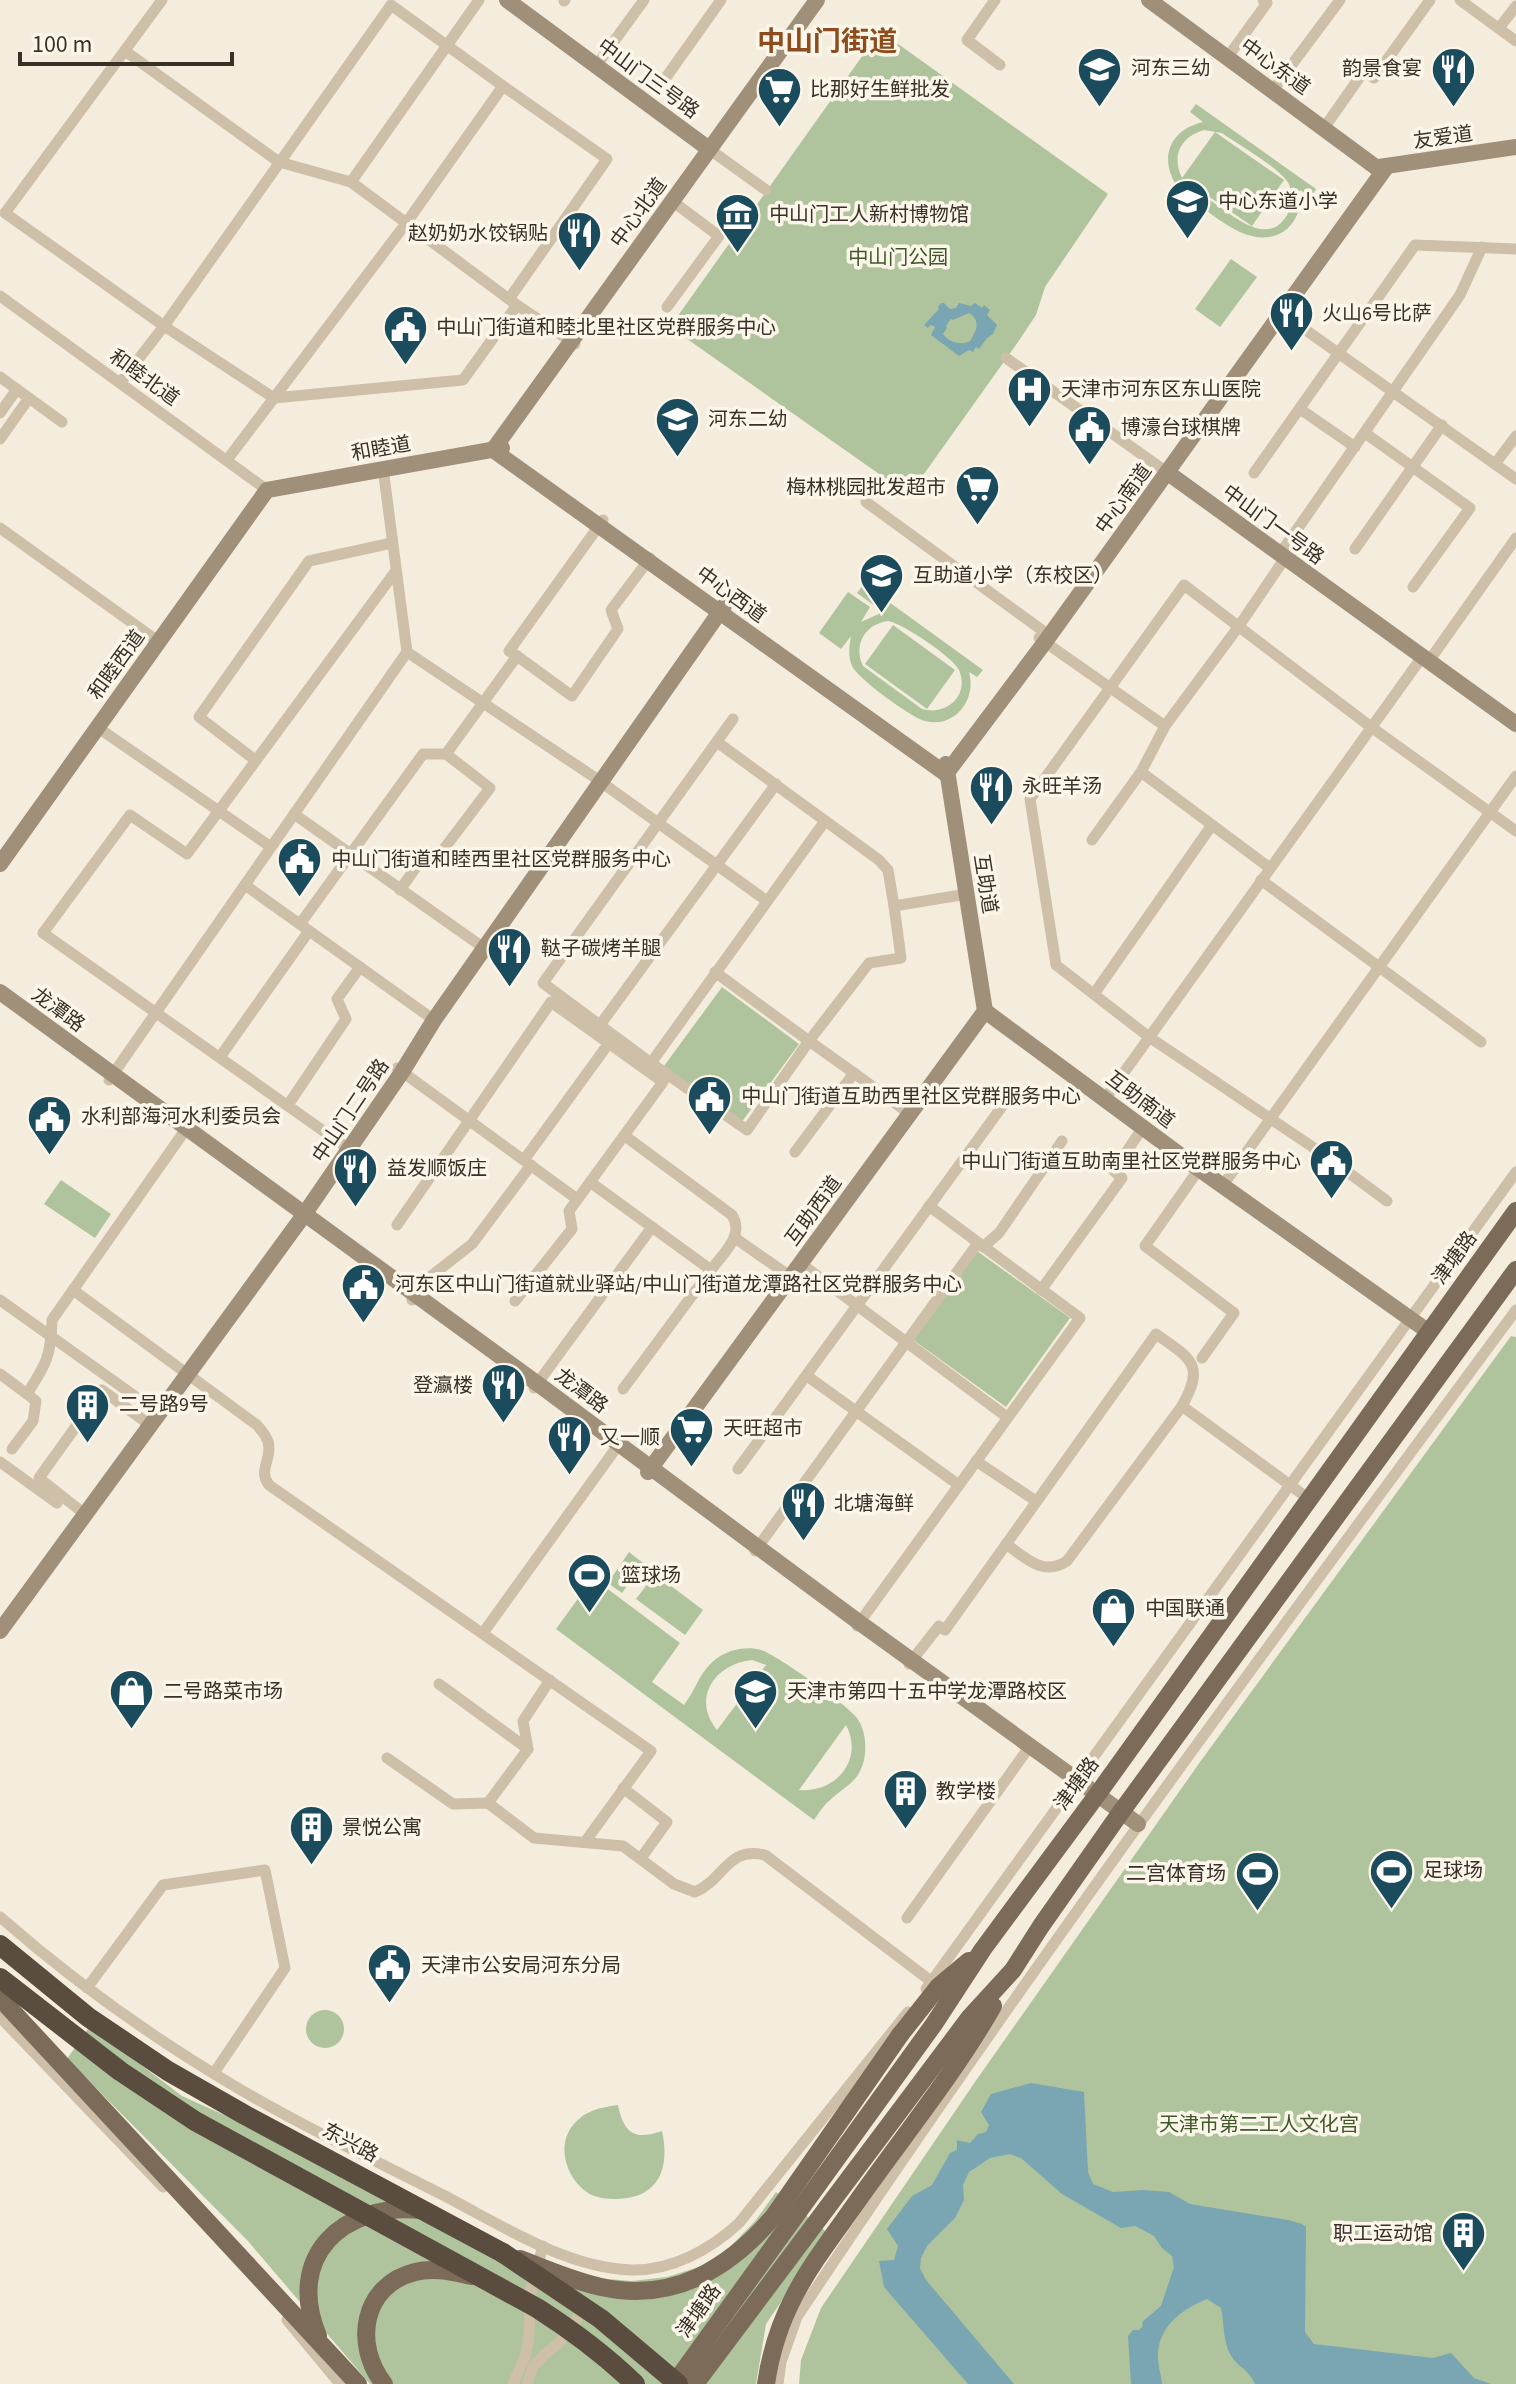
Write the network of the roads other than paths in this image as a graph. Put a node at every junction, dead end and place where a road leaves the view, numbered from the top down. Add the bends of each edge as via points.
1 (162, 0) edge
2 (479, 0) edge
3 (507, 0) edge
4 (644, 0) edge
5 (721, 0) edge
6 (817, 0) edge
7 (824, 0) edge
8 (995, 0) edge
9 (1263, 0) edge
10 (1340, 0) edge
11 (1430, 0) edge
12 (1460, 0) edge
13 (1159, 2) edge
14 (1516, 6) edge
15 (1499, 28) junction
16 (1516, 41) edge
17 (446, 45) junction
18 (125, 51) junction
19 (1229, 55) junction
20 (1000, 65) dead end
21 (596, 66) junction
22 (667, 76) dead end
23 (503, 86) junction
24 (1275, 88) junction
25 (1326, 125) junction
26 (1516, 147) edge
27 (712, 151) junction
28 (279, 162) junction
29 (1382, 167) junction
30 (351, 182) junction
31 (766, 190) dead end
32 (674, 203) junction
33 (407, 222) junction
34 (1482, 247) junction
35 (1516, 249) edge
36 (0, 296) edge
37 (513, 302) junction
38 (667, 307) dead end
39 (1278, 310) junction
40 (164, 326) junction
41 (573, 342) junction
42 (1338, 352) junction
43 (1006, 358) dead end
44 (0, 377) edge
45 (120, 383) junction
46 (17, 389) junction
47 (1394, 392) junction
48 (29, 398) junction
49 (274, 398) junction
50 (1300, 409) junction
51 (0, 413) edge
52 (62, 422) dead end
53 (1442, 425) junction
54 (1365, 433) junction
55 (1516, 436) edge
56 (0, 439) edge
57 (1355, 447) junction
58 (498, 449) junction
59 (227, 460) junction
60 (1495, 464) junction
61 (1412, 467) junction
62 (383, 468) junction
63 (1164, 470) junction
64 (1254, 473) dead end
65 (1516, 479) edge
66 (267, 490) junction
67 (866, 502) dead end
68 (601, 522) junction
69 (0, 528) edge
70 (1516, 538) edge
71 (392, 543) junction
72 (1355, 549) dead end
73 (1282, 556) junction
74 (650, 558) junction
75 (395, 572) junction
76 (1413, 587) dead end
77 (720, 607) junction
78 (1239, 626) junction
79 (1044, 637) junction
80 (159, 642) junction
81 (407, 652) junction
82 (517, 656) junction
83 (1426, 659) junction
84 (1111, 687) junction
85 (482, 704) junction
86 (733, 719) dead end
87 (1516, 724) edge
88 (1165, 726) junction
89 (97, 727) junction
90 (1371, 727) junction
91 (717, 742) junction
92 (446, 754) junction
93 (255, 760) junction
94 (946, 769) junction
95 (1141, 772) junction
96 (1516, 776) edge
97 (597, 779) junction
98 (776, 784) junction
99 (219, 812) junction
100 (1490, 812) junction
101 (294, 814) junction
102 (825, 821) junction
103 (659, 823) junction
104 (1212, 825) junction
105 (1516, 831) edge
106 (1092, 840) dead end
107 (271, 847) junction
108 (350, 855) junction
109 (0, 864) edge
110 (716, 865) junction
111 (1270, 868) junction
112 (1261, 880) junction
113 (245, 885) junction
114 (400, 890) junction
115 (967, 894) junction
116 (767, 901) junction
117 (894, 906) junction
118 (304, 927) junction
119 (481, 946) junction
120 (360, 967) junction
121 (1379, 969) junction
122 (715, 972) junction
123 (0, 992) edge
124 (1094, 994) junction
125 (0, 1000) edge
126 (985, 1011) junction
127 (156, 1012) junction
128 (431, 1018) junction
129 (600, 1025) junction
130 (1149, 1037) junction
131 (809, 1041) junction
132 (1481, 1042) dead end
133 (609, 1043) junction
134 (220, 1057) junction
135 (651, 1063) junction
136 (400, 1070) junction
137 (854, 1073) junction
138 (111, 1077) junction
139 (1105, 1099) junction
140 (1006, 1101) dead end
141 (288, 1105) junction
142 (910, 1114) junction
143 (1271, 1119) junction
144 (469, 1121) junction
145 (1143, 1127) junction
146 (184, 1131) junction
147 (625, 1136) junction
148 (1062, 1141) dead end
149 (347, 1147) junction
150 (795, 1152) dead end
151 (528, 1162) junction
152 (1199, 1169) junction
153 (1516, 1172) edge
154 (590, 1182) junction
155 (1223, 1185) junction
156 (577, 1199) junction
157 (1387, 1201) dead end
158 (929, 1206) junction
159 (1516, 1211) edge
160 (300, 1215) junction
161 (397, 1225) dead end
162 (652, 1227) junction
163 (735, 1238) junction
164 (981, 1245) junction
165 (711, 1270) junction
166 (796, 1270) junction
167 (1516, 1270) edge
168 (73, 1290) junction
169 (1041, 1290) junction
170 (414, 1298) junction
171 (0, 1300) edge
172 (515, 1301) dead end
173 (857, 1306) junction
174 (1516, 1310) edge
175 (1410, 1319) junction
176 (1429, 1332) junction
177 (51, 1338) junction
178 (905, 1341) junction
179 (1202, 1358) dead end
180 (186, 1371) junction
181 (0, 1374) edge
182 (807, 1376) junction
183 (536, 1386) junction
184 (623, 1389) dead end
185 (27, 1394) junction
186 (136, 1397) dead end
187 (1182, 1406) junction
188 (856, 1412) junction
189 (1007, 1417) junction
190 (148, 1423) junction
191 (618, 1447) junction
192 (12, 1449) dead end
193 (976, 1461) junction
194 (0, 1462) edge
195 (738, 1469) dead end
196 (650, 1470) junction
197 (1291, 1484) junction
198 (959, 1485) junction
199 (1309, 1499) junction
200 (1036, 1501) junction
201 (57, 1503) dead end
202 (84, 1513) junction
203 (1006, 1544) junction
204 (756, 1549) junction
205 (0, 1619) edge
206 (858, 1625) junction
207 (0, 1631) edge
208 (483, 1633) junction
209 (910, 1663) junction
210 (550, 1680) junction
211 (439, 1684) dead end
212 (1028, 1748) junction
213 (528, 1749) junction
214 (387, 1758) dead end
215 (1075, 1782) junction
216 (623, 1788) junction
217 (1095, 1797) junction
218 (488, 1803) junction
219 (1120, 1814) junction
220 (1136, 1826) junction
221 (585, 1842) junction
222 (641, 1858) junction
223 (0, 1917) edge
224 (907, 1918) dead end
225 (0, 1945) edge
226 (983, 1949) junction
227 (1013, 1970) junction
228 (0, 1978) edge
229 (935, 1984) junction
230 (87, 1988) junction
231 (0, 1998) edge
232 (0, 2017) edge
233 (214, 2073) junction
234 (394, 2202) junction
235 (543, 2246) junction
236 (503, 2253) junction
237 (595, 2265) junction
238 (488, 2279) junction
239 (320, 2342) junction
240 (340, 2384) edge
241 (358, 2384) edge
242 (384, 2384) edge
243 (513, 2384) edge
244 (527, 2384) edge
245 (635, 2384) edge
246 (676, 2384) edge
247 (695, 2384) edge
248 (766, 2384) edge
249 (778, 2384) edge

1 - 18 street
2 - 17 street
3 - 21 street, 中山门三号路
4 - 21 street
5 - 22 street
6 - 27 street, 中心北道
7 - 27 street, 中心北道
8 - 20 street via 967,40
9 - 19 street via 1267,3
10 - 24 street
11 - 25 street via 1374,78 1364,71
12 - 15 street
13 - 19 street, 中心东道
14 - 15 street
15 - 16 street
17 - 23 street
17 - 28 street via 391,5
17 - 30 street
18 - 28 street
18 - 40 street via 5,213
19 - 24 street, 中心东道
21 - 27 street, 中山门三号路
23 - 33 street
23 - 37 street via 607,159
24 - 25 street, 中心东道
25 - 29 street, 中心东道
26 - 29 street, 友爱道
27 - 31 street, 中山门三号路
27 - 32 street, 中心北道
28 - 30 street
28 - 40 street
29 - 39 street, 中心南道
30 - 33 street
32 - 38 street via 719,236
32 - 41 street, 中心北道
33 - 37 street
33 - 49 street
34 - 35 street
34 - 42 street via 1415,245
34 - 47 street via 1460,295
36 - 45 street, 和睦北道
37 - 41 street
37 - 49 street via 463,380
39 - 42 street
39 - 63 street, 中心南道
40 - 45 street
40 - 49 street
41 - 58 street, 中心北道
42 - 47 street
42 - 50 street
43 - 63 street, 中山门一号路
44 - 46 street
45 - 59 street, 和睦北道
46 - 48 street
46 - 51 street
47 - 53 street
47 - 54 street
48 - 52 street
48 - 56 street
49 - 59 street
50 - 57 street
50 - 64 street
53 - 60 street
53 - 61 street
54 - 57 street
54 - 61 street
55 - 60 street
57 - 73 street
58 - 62 street, 和睦道
58 - 68 street, 中心西道
59 - 66 street, 和睦北道
60 - 65 street
61 - 72 street
61 - 76 street via 1470,508
62 - 66 street, 和睦道
62 - 71 street
63 - 73 street, 中山门一号路
63 - 79 street, 中心南道
66 - 80 street, 和睦西道
67 - 79 street
68 - 74 street, 中心西道
68 - 82 street via 509,651
69 - 80 street
70 - 83 street
71 - 75 street
71 - 93 street via 309,561 199,717
73 - 78 street
73 - 83 street, 中山门一号路
74 - 77 street, 中心西道
74 - 82 street via 611,610 618,629 572,696
75 - 81 street
75 - 93 street
77 - 94 street, 中心西道
77 - 97 street, 中山门二号路
78 - 84 street via 1184,585
78 - 88 street
78 - 90 street
79 - 84 street
79 - 94 street, 中心南道
80 - 89 street, 和睦西道
81 - 85 street
81 - 101 street
82 - 85 street
83 - 87 street, 中山门一号路
83 - 90 street
84 - 88 street
84 - 124 street via 1030,799 1056,965
85 - 92 street
85 - 97 street
86 - 91 street
88 - 95 street
89 - 99 street
89 - 109 street, 和睦西道
90 - 100 street
90 - 111 street
91 - 98 street
91 - 103 street
92 - 108 street via 423,754
92 - 114 street via 490,788 440,854 421,860
93 - 99 street
94 - 115 street, 互助道
95 - 104 street
95 - 106 street
96 - 100 street
97 - 103 street
97 - 119 street, 中山门二号路
98 - 102 street
98 - 110 street
99 - 107 street
99 - 127 street via 187,854 130,815 43,933
100 - 105 street
100 - 121 street
101 - 107 street
101 - 108 street
102 - 116 street
102 - 117 street via 884,865
103 - 110 street
103 - 129 street via 543,983
104 - 111 street
104 - 124 street
107 - 113 street
108 - 114 street
108 - 118 street
110 - 116 street
110 - 129 street
111 - 112 street
112 - 121 street
112 - 130 street
113 - 118 street
113 - 127 street
114 - 119 street
115 - 117 street
115 - 126 street, 互助道
116 - 122 street
117 - 131 street via 901,958 869,963
118 - 120 street
118 - 134 street
119 - 128 street, 中山门二号路
120 - 128 street
120 - 141 street via 337,999 346,1019
121 - 132 street
121 - 143 street
122 - 131 street
122 - 135 street
123 - 138 street, 龙潭路
124 - 130 street
125 - 138 street, 龙潭路
126 - 139 street, 互助南道
126 - 142 street, 互助西道
127 - 134 street
127 - 138 street
128 - 136 street, 中山门二号路
129 - 135 street
130 - 139 street
130 - 143 street
131 - 135 street via 747,1130
131 - 137 street
133 - 144 street via 551,1002
133 - 147 street via 663,1082
133 - 151 street
134 - 141 street
136 - 144 street
136 - 149 street, 中山门二号路
137 - 142 street
137 - 150 street
138 - 146 street, 龙潭路
139 - 145 street, 互助南道
140 - 158 street
141 - 149 street
142 - 166 street, 互助西道
143 - 155 street
143 - 157 street
144 - 151 street
144 - 161 street
145 - 152 street, 互助南道
145 - 169 street via 1114,1171 1122,1178
146 - 160 street, 龙潭路
146 - 168 street
147 - 154 street
147 - 163 street via 732,1215 738,1226
148 - 164 street via 999,1233
149 - 160 street, 中山门二号路
151 - 156 street
151 - 170 street via 472,1244 430,1277
152 - 155 street, 互助南道
152 - 179 street via 1145,1246 1234,1313
153 - 175 street
154 - 156 street
154 - 162 street
155 - 175 street, 互助南道
156 - 172 street via 569,1211 572,1229
158 - 164 street
158 - 173 street
159 - 176 main road, 津塘路
160 - 170 street, 龙潭路
160 - 180 street, 中山门二号路
162 - 165 street
162 - 183 street
163 - 165 street
163 - 166 street
164 - 169 street
164 - 178 street
165 - 184 street
166 - 173 street
166 - 196 street, 互助西道
167 - 219 main road, 津塘路
168 - 177 street via 52,1320
168 - 180 street
169 - 189 street via 1080,1318
170 - 183 street, 龙潭路
171 - 177 street
173 - 178 street
173 - 182 street
174 - 220 street
175 - 176 street, 互助南道
175 - 197 street
176 - 199 main road, 津塘路
177 - 185 street via 47,1364
177 - 186 street
178 - 188 street
178 - 189 street
180 - 190 street, 中山门二号路
180 - 208 street via 263,1433 269,1447 264,1480 269,1485
181 - 185 street
182 - 188 street
182 - 195 street
183 - 191 street, 龙潭路
185 - 192 street via 36,1401 33,1421
187 - 197 street
187 - 200 street via 1192,1387 1190,1358 1156,1334
187 - 203 street via 1067,1561 1053,1568 1036,1566
188 - 198 street
188 - 204 street
189 - 193 street
190 - 202 street, 中山门二号路
190 - 202 street via 102,1390 39,1478
191 - 196 street, 龙潭路
191 - 208 street
193 - 198 street
193 - 200 street
194 - 201 street
196 - 204 street, 龙潭路
197 - 199 street
197 - 215 street
198 - 206 street
199 - 217 main road, 津塘路
200 - 203 street
202 - 205 street, 中山门二号路
202 - 207 street, 中山门二号路
203 - 209 street via 945,1630 939,1626
204 - 206 street, 龙潭路
206 - 209 street, 龙潭路
208 - 210 street
209 - 212 street, 龙潭路
210 - 213 street via 523,1721
210 - 216 street via 651,1751
211 - 213 street
212 - 215 street, 龙潭路
212 - 224 street
213 - 218 street
214 - 218 street via 453,1804
215 - 217 street, 龙潭路
215 - 229 street
216 - 221 street
216 - 222 street via 667,1822
217 - 219 street, 龙潭路
217 - 226 main road, 津塘路
218 - 221 street via 534,1838
219 - 220 street, 龙潭路
219 - 227 main road, 津塘路
220 - 249 street via 797,2317
221 - 222 street via 623,1846
222 - 229 street via 674,1884 695,1892 740,1854 765,1855
223 - 230 street
225 - 234 highway, 东兴路 via 88,2017 168,2071
226 - 229 main road
226 - 246 main road, 津塘路
227 - 247 main road, 津塘路 via 970,2017
227 - 248 main road via 947,2074 804,2276 778,2331
228 - 238 highway, bridge via 120,2071 195,2121
229 - 236 main road, bridge via 774,2216 754,2240 713,2271 672,2286 625,2290 586,2283
229 - 237 street via 723,2238 656,2268
230 - 233 street
230 - 233 street via 163,1885 265,1870 285,1968
231 - 239 main road
232 - 240 street via 287,2319
233 - 235 street
234 - 236 highway, 东兴路 via 425,2210
234 - 239 main road via 345,2225 318,2254 310,2300
235 - 237 street
235 - 243 street via 531,2289 526,2354
236 - 246 highway, 东兴路, bridge via 601,2319
237 - 244 street via 576,2321 533,2367
238 - 242 main road, bridge via 433,2270 408,2274 386,2287 373,2307 365,2337
238 - 245 highway, bridge via 577,2334
239 - 241 main road

